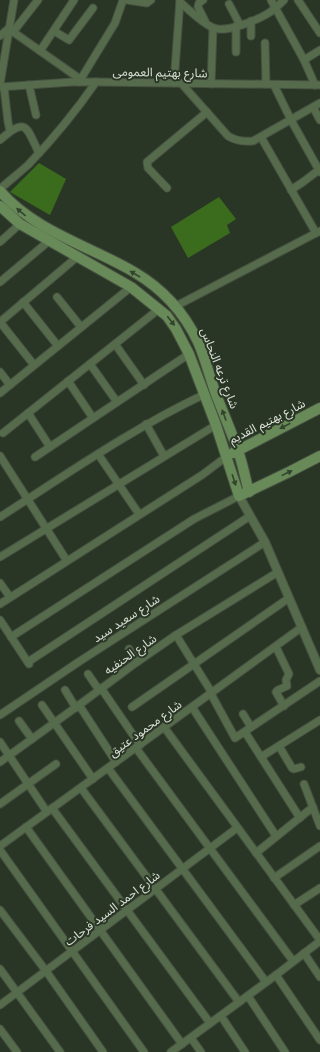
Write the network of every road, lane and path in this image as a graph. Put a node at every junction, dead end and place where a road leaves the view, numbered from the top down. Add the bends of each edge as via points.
1 (14, 0) edge
2 (38, 0) edge
3 (74, 0) edge
4 (123, 0) edge
5 (127, 0) edge
6 (151, 0) edge
7 (203, 0) edge
8 (271, 0) edge
9 (284, 0) edge
10 (298, 0) edge
11 (180, 1) edge
12 (229, 4) dead end
13 (93, 8) dead end
14 (276, 8) junction
15 (252, 21) junction
16 (238, 25) junction
17 (210, 26) junction
18 (10, 30) junction
19 (54, 31) junction
20 (320, 33) edge
21 (0, 36) edge
22 (251, 36) dead end
23 (265, 43) dead end
24 (320, 50) edge
25 (40, 51) junction
26 (236, 52) dead end
27 (304, 60) junction
28 (80, 81) junction
29 (96, 82) junction
30 (177, 83) junction
31 (211, 84) junction
32 (266, 84) junction
33 (30, 85) junction
34 (274, 85) junction
35 (317, 85) edge
36 (1, 86) edge
37 (320, 103) edge
38 (313, 108) junction
39 (207, 112) junction
40 (36, 115) dead end
41 (291, 120) junction
42 (320, 120) edge
43 (10, 131) junction
44 (261, 137) junction
45 (1, 138) edge
46 (38, 153) junction
47 (320, 170) edge
48 (167, 188) dead end
49 (0, 190) edge
50 (291, 190) junction
51 (0, 206) edge
52 (20, 224) junction
53 (318, 232) edge
54 (49, 241) junction
55 (0, 242) edge
56 (77, 257) junction
57 (0, 282) edge
58 (151, 283) junction
59 (131, 287) junction
60 (141, 295) junction
61 (57, 297) dead end
62 (23, 302) junction
63 (176, 306) junction
64 (159, 309) junction
65 (0, 322) edge
66 (81, 327) junction
67 (115, 344) junction
68 (58, 346) junction
69 (189, 354) junction
70 (90, 364) junction
71 (34, 365) junction
72 (0, 372) edge
73 (68, 381) junction
74 (10, 385) junction
75 (144, 385) junction
76 (0, 393) edge
77 (205, 394) junction
78 (117, 402) junction
79 (320, 408) edge
80 (28, 413) junction
81 (93, 418) junction
82 (146, 424) junction
83 (216, 425) junction
84 (3, 433) dead end
85 (50, 447) junction
86 (238, 450) junction
87 (98, 454) junction
88 (0, 456) edge
89 (164, 456) junction
90 (320, 456) edge
91 (36, 457) dead end
92 (226, 457) junction
93 (119, 484) junction
94 (249, 492) junction
95 (239, 496) junction
96 (28, 500) junction
97 (249, 512) junction
98 (139, 514) junction
99 (0, 516) edge
100 (46, 528) junction
101 (265, 542) junction
102 (0, 557) edge
103 (67, 561) junction
104 (278, 572) junction
105 (0, 583) edge
106 (10, 597) junction
107 (290, 598) junction
108 (0, 604) edge
109 (0, 620) edge
110 (302, 628) junction
111 (176, 635) junction
112 (11, 637) junction
113 (276, 647) junction
114 (129, 649) dead end
115 (137, 662) junction
116 (194, 664) junction
117 (320, 670) edge
118 (88, 674) dead end
119 (320, 681) edge
120 (100, 689) junction
121 (65, 690) dead end
122 (211, 693) junction
123 (42, 705) dead end
124 (284, 706) junction
125 (78, 707) junction
126 (132, 707) dead end
127 (192, 708) junction
128 (242, 714) dead end
129 (0, 716) edge
130 (320, 720) edge
131 (19, 721) dead end
132 (54, 724) junction
133 (164, 727) junction
134 (248, 730) junction
135 (32, 740) junction
136 (0, 742) edge
137 (138, 746) junction
138 (279, 746) junction
139 (9, 756) junction
140 (261, 757) junction
141 (0, 762) edge
142 (116, 762) junction
143 (56, 764) dead end
144 (300, 767) dead end
145 (108, 768) junction
146 (93, 779) junction
147 (28, 784) junction
148 (304, 784) dead end
149 (81, 788) junction
150 (0, 804) edge
151 (313, 807) junction
152 (49, 810) junction
153 (300, 818) junction
154 (320, 826) edge
155 (26, 828) junction
156 (238, 828) junction
157 (276, 836) junction
158 (0, 846) edge
159 (320, 846) edge
160 (210, 848) junction
161 (0, 850) edge
162 (256, 852) junction
163 (182, 869) junction
164 (274, 878) junction
165 (320, 888) edge
166 (156, 889) junction
167 (294, 906) junction
168 (0, 910) edge
169 (127, 910) junction
170 (100, 931) junction
171 (320, 940) edge
172 (72, 951) junction
173 (304, 953) junction
174 (293, 961) junction
175 (0, 969) edge
176 (46, 971) junction
177 (276, 975) junction
178 (320, 977) edge
179 (266, 982) junction
180 (17, 993) junction
181 (248, 996) junction
182 (239, 1002) junction
183 (0, 1005) edge
184 (221, 1016) junction
185 (210, 1023) junction
186 (0, 1029) edge
187 (191, 1038) junction
188 (320, 1040) edge
189 (182, 1044) junction
190 (17, 1052) edge
191 (60, 1052) edge
192 (103, 1052) edge
193 (144, 1052) edge
194 (171, 1052) edge
195 (201, 1052) edge
196 (245, 1052) edge
197 (285, 1052) edge

1 - 18 street
2 - 18 street
3 - 19 street
4 - 28 street via 115,23
5 - 6 street via 147,3
7 - 17 street via 198,7
8 - 14 street
9 - 14 street
10 - 20 street
11 - 17 street
11 - 30 street
12 - 16 street
13 - 19 street via 69,40
14 - 15 street
14 - 27 street
15 - 16 street
15 - 22 street
16 - 17 street via 226,30
16 - 26 street
17 - 31 street
18 - 21 street
18 - 25 street
18 - 36 street
19 - 25 street
23 - 32 street
24 - 27 street
25 - 28 street
27 - 35 street
28 - 29 street, شارع بهتيم العمومى
28 - 33 street, شارع بهتيم العمومى
29 - 30 street, شارع بهتيم العمومى
29 - 46 street via 71,116
30 - 31 street, شارع بهتيم العمومى
30 - 39 street
31 - 32 street, شارع بهتيم العمومى
32 - 34 street, شارع بهتيم العمومى
33 - 36 street, شارع بهتيم العمومى
33 - 40 street
34 - 35 street, شارع بهتيم العمومى
34 - 41 street
36 - 43 street
37 - 38 street
38 - 41 street
38 - 42 street
39 - 44 street via 228,136 235,140 253,141
39 - 48 street via 147,162 148,168
41 - 44 street
41 - 47 street
43 - 45 street
43 - 46 street via 20,126 25,127
44 - 50 street
46 - 49 street
47 - 50 street
58 -> 49 main road, شارع ترعه النحاس via 27,216
50 - 53 street
51 - 52 main road, شارع ترعه النحاس
52 - 54 main road, شارع ترعه النحاس
52 - 55 street
53 - 63 street
54 - 56 main road, شارع ترعه النحاس
54 - 57 street
56 - 59 main road, شارع ترعه النحاس
56 - 62 street
58 - 60 main road
58 - 63 main road, شارع ترعه النحاس
59 - 60 main road, شارع ترعه النحاس
59 - 66 street
60 - 64 main road, شارع ترعه النحاس
61 - 66 street
62 - 65 street
62 - 68 street
86 -> 63 main road, شارع ترعه النحاس via 199,344 190,325
64 - 67 street
64 -> 69 main road, شارع ترعه النحاس via 176,329
65 - 71 street
66 - 68 street
67 - 70 street
67 - 75 street
68 - 71 street
69 - 75 street
69 - 77 main road, شارع ترعه النحاس
70 - 73 street
70 - 78 street
71 - 74 street
72 - 74 street
73 - 80 street
73 - 81 street
74 - 76 street
75 - 78 street
77 - 82 street
77 - 83 main road, شارع ترعه النحاس
78 - 81 street
79 -> 86 main road, شارع بهتيم القديم
80 - 84 street
80 - 85 street
81 - 85 street
82 - 87 street
82 - 89 street
83 - 89 street
83 - 92 main road, شارع ترعه النحاس
85 - 91 street
86 - 92 main road, شارع بهتيم القديم
86 - 94 main road, شارع ترعه النحاس
87 - 93 street
87 - 96 street
88 - 96 street
89 - 93 street
94 -> 90 main road
92 -> 95 main road, شارع ترعه النحاس
92 - 98 street
93 - 98 street
93 - 100 street
94 - 95 main road
94 - 97 street, شارع ترعه النحاس
95 - 97 street, شارع ترعه النحاس
95 - 112 street via 194,519
96 - 99 street
96 - 100 street
97 - 101 street, شارع ترعه النحاس
97 - 112 street via 29,663
98 - 103 street
100 - 102 street
100 - 103 street
101 - 104 street, شارع ترعه النحاس
101 - 129 street, شارع سعيد سيد via 80,661
103 - 106 street
104 - 107 street, شارع ترعه النحاس
104 - 111 street, شارع الحنفيه
105 - 106 street
106 - 108 street
107 - 110 street, شارع ترعه النحاس
107 - 116 street
109 - 112 street
110 - 113 street, شارع محمود عتيق
110 - 117 street, شارع ترعه النحاس
111 - 115 street, شارع الحنفيه
111 - 116 street
113 - 122 street, شارع محمود عتيق
113 - 124 street via 289,674 287,686 276,692
114 - 115 street
115 - 120 street, شارع الحنفيه
116 - 122 street
116 - 126 street
118 - 120 street
119 - 124 street
120 - 125 street, شارع الحنفيه
120 - 137 street
121 - 125 street
122 - 127 street, شارع محمود عتيق
122 - 134 street via 236,738
123 - 132 street
124 - 134 street
125 - 132 street, شارع الحنفيه
125 - 142 street
127 - 133 street, شارع محمود عتيق
127 - 157 street
128 - 134 street
130 - 138 street
131 - 135 street
132 - 135 street, شارع الحنفيه
132 - 146 street
133 - 137 street, شارع محمود عتيق
133 - 156 street
134 - 140 street
135 - 139 street, شارع الحنفيه
136 - 139 street
137 - 142 street, شارع محمود عتيق
137 - 160 street
138 - 140 street
138 - 144 street via 292,768
139 - 141 street, شارع الحنفيه
139 - 147 street
140 - 153 street
142 - 145 street, شارع محمود عتيق
143 - 147 street
145 - 146 street, شارع محمود عتيق
145 - 163 street
146 - 149 street, شارع محمود عتيق
147 - 150 street
147 - 152 street
148 - 151 street
149 - 152 street, شارع محمود عتيق
149 - 166 street
151 - 153 street
151 - 154 street
152 - 155 street, شارع محمود عتيق
152 - 169 street
153 - 157 street
155 - 158 street, شارع محمود عتيق
155 - 170 street
156 - 160 street, شارع احمد السيد فرحات
156 - 162 street
157 - 162 street
159 - 164 street
160 - 163 street, شارع احمد السيد فرحات
160 - 174 street
161 - 172 street
162 - 164 street
163 - 166 street, شارع احمد السيد فرحات
163 - 179 street
164 - 167 street
165 - 167 street
166 - 169 street, شارع احمد السيد فرحات
166 - 182 street
167 - 171 street
168 - 176 street
169 - 170 street, شارع احمد السيد فرحات
169 - 185 street
170 - 172 street, شارع احمد السيد فرحات
170 - 189 street
171 - 173 street
172 - 176 street, شارع احمد السيد فرحات
172 - 193 street
173 - 174 street
173 - 178 street
174 - 177 street
175 - 180 street
176 - 180 street, شارع احمد السيد فرحات
176 - 192 street
177 - 179 street
177 - 188 street
179 - 181 street
180 - 183 street, شارع احمد السيد فرحات
180 - 191 street
181 - 182 street
181 - 197 street
182 - 184 street
184 - 185 street
184 - 196 street
185 - 187 street
186 - 190 street
187 - 189 street
187 - 195 street
189 - 194 street

